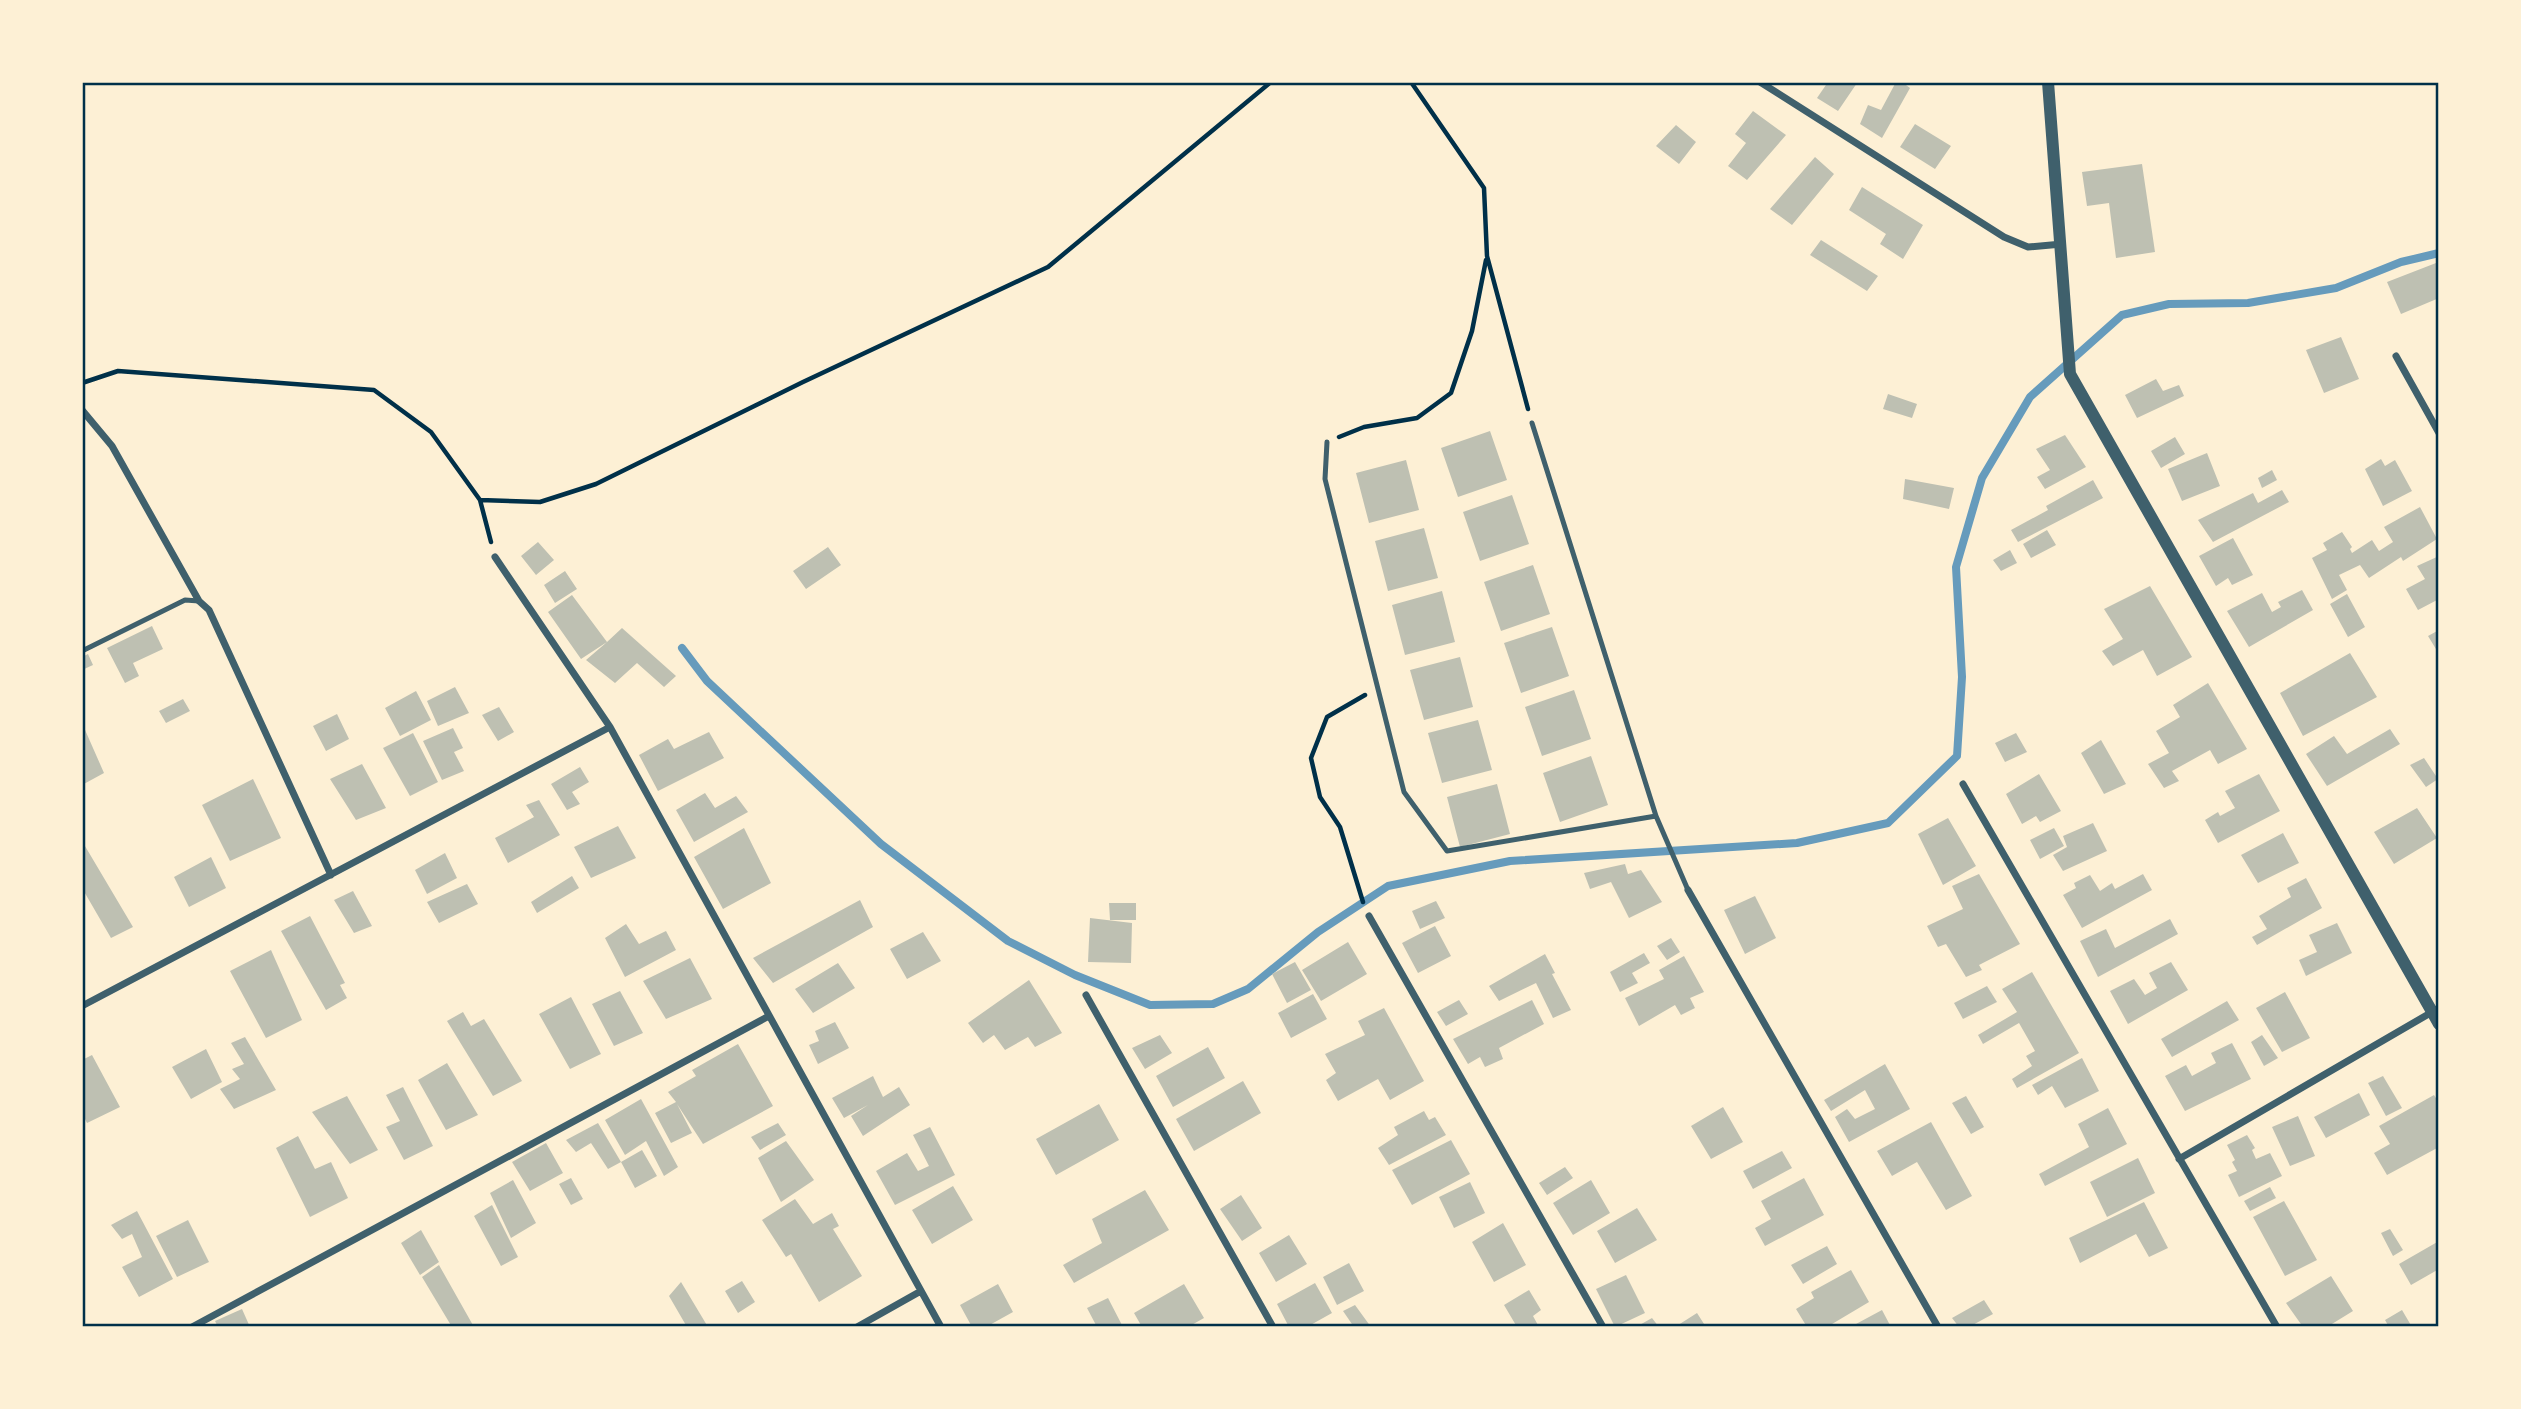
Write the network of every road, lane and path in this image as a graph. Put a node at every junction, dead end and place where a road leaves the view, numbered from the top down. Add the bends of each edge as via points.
1 (1271, 82) edge
2 (1411, 82) edge
3 (1760, 82) edge
4 (2048, 82) edge
5 (2062, 244) junction
6 (1487, 256) junction
7 (2396, 356) dead end
8 (82, 383) edge
9 (82, 410) edge
10 (1532, 424) joint
11 (2439, 433) edge
12 (1327, 442) joint
13 (480, 500) junction
14 (495, 557) joint
15 (199, 601) junction
16 (82, 651) edge
17 (1378, 687) junction
18 (611, 727) junction
19 (1963, 784) dead end
20 (1656, 816) junction
21 (331, 875) junction
22 (1688, 890) joint
23 (1369, 916) joint
24 (1086, 996) dead end
25 (82, 1006) edge
26 (2436, 1010) edge
27 (769, 1016) junction
28 (2439, 1024) edge
29 (2179, 1159) junction
30 (921, 1291) junction
31 (192, 1327) edge
32 (857, 1327) edge
33 (941, 1327) edge
34 (1273, 1327) edge
35 (1603, 1327) edge
36 (1938, 1327) edge
37 (2277, 1327) edge

1 - 13 path via 1048,267 596,484 540,502
2 - 6 path via 1484,188
3 - 5 street via 2004,237 2028,247
4 - 5 street
5 - 26 street via 2070,374
6 - 10 path
6 - 12 path via 1472,331 1451,393 1417,418 1364,427
7 - 11 street
8 - 13 path via 118,371 374,390 431,432
9 - 15 street via 112,446
10 - 20 lane
12 - 17 lane via 1325,479
13 - 14 path
14 - 18 street
15 - 16 lane via 185,600
15 - 21 street via 209,610
17 - 20 lane via 1404,792 1447,851
17 - 23 path via 1326,717 1311,758 1320,797 1340,827
18 - 21 street
18 - 27 street
19 - 29 street
20 - 22 lane
21 - 25 street
22 - 36 street
23 - 35 street
24 - 34 street
26 - 28 street
26 - 29 street
27 - 30 street
27 - 31 street
29 - 37 street
30 - 32 street
30 - 33 street

